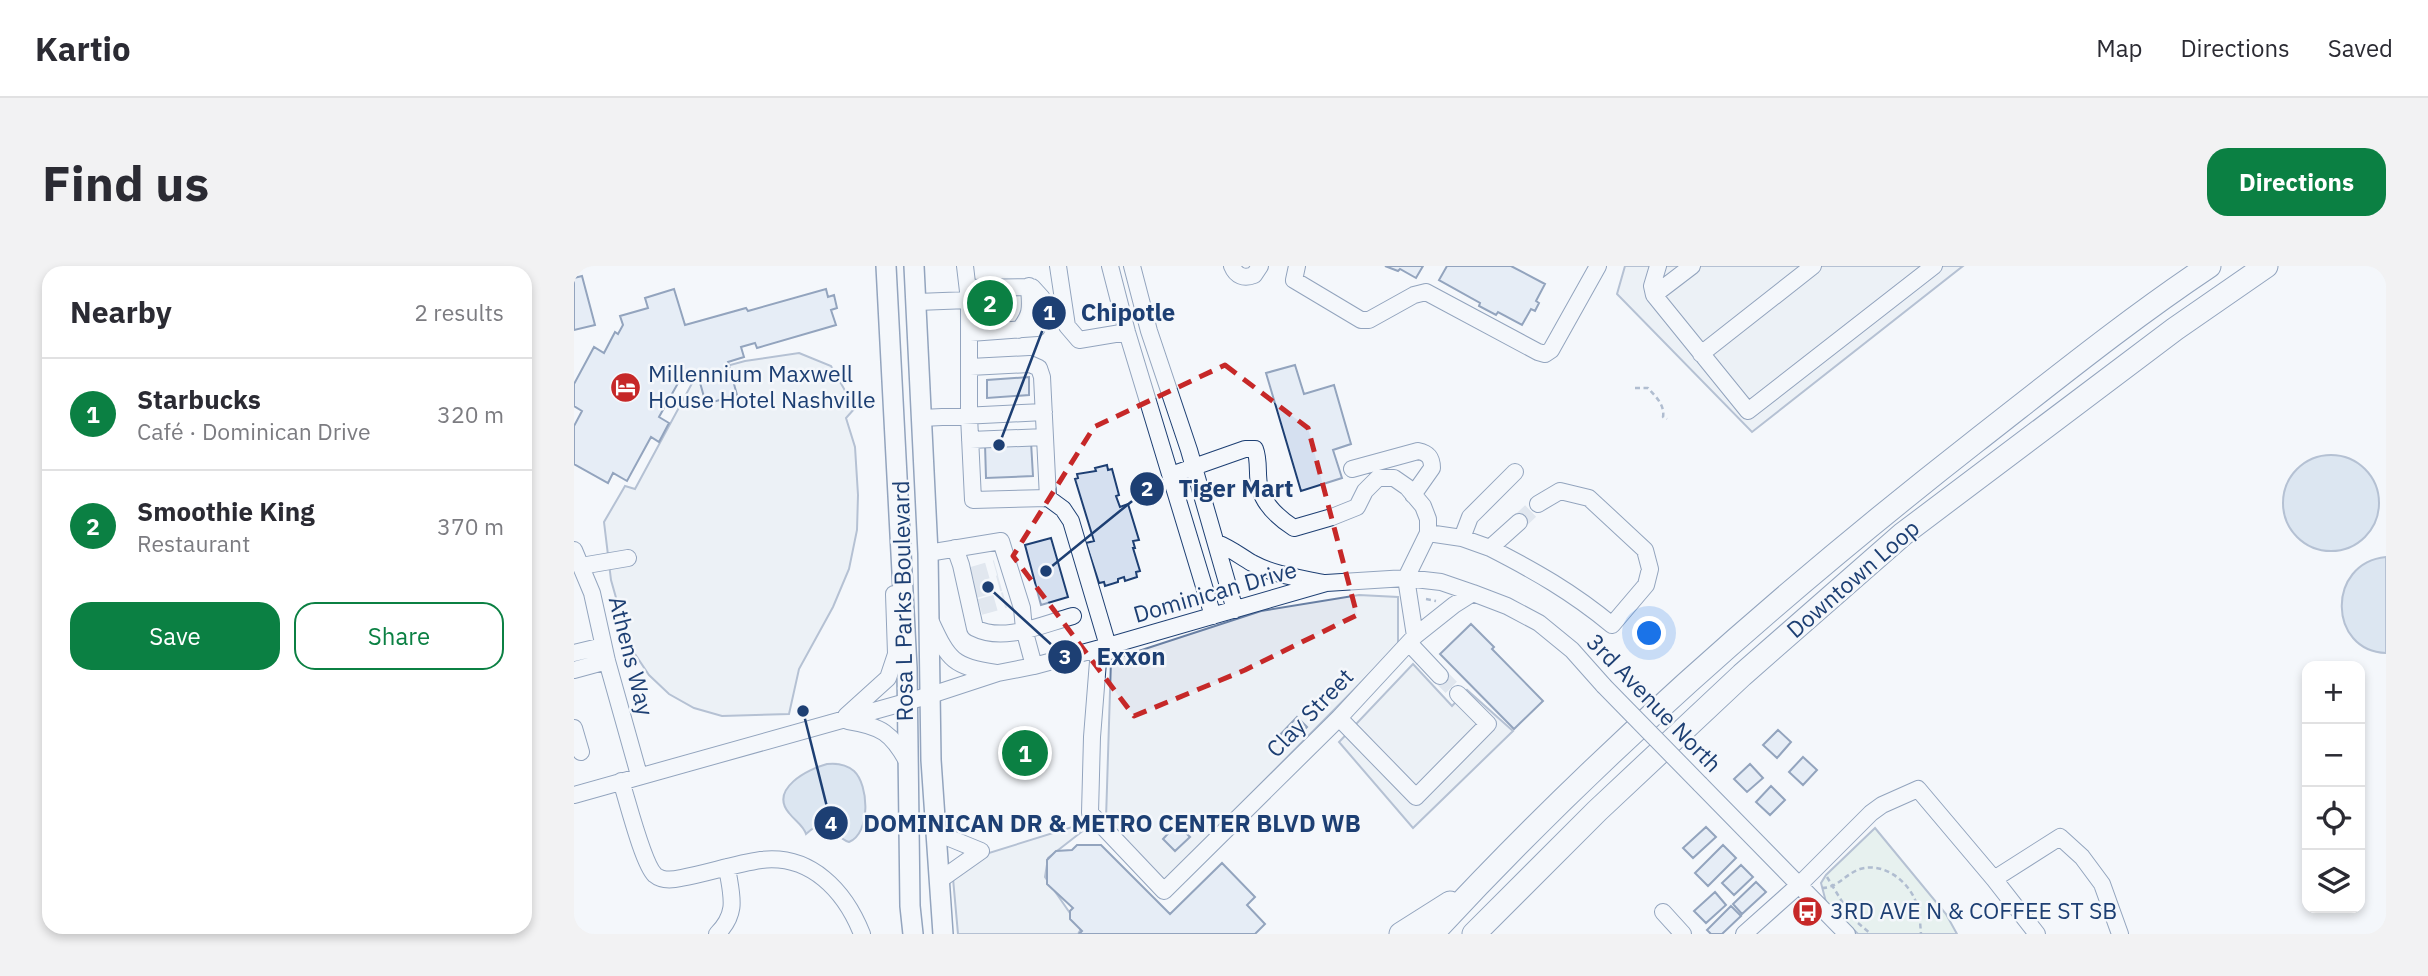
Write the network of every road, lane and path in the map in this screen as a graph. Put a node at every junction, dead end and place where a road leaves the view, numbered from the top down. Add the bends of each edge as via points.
1 (914, 266) edge
2 (965, 266) edge
3 (1058, 266) edge
4 (1110, 266) edge
5 (1132, 266) edge
6 (1232, 266) edge
7 (1260, 266) edge
8 (1297, 266) edge
9 (1598, 266) edge
10 (1658, 266) edge
11 (1692, 266) edge
12 (1813, 266) edge
13 (1906, 266) edge
14 (1934, 266) edge
15 (2209, 266) edge
16 (2266, 266) edge
17 (887, 271) edge
18 (1917, 279) junction
19 (968, 294) junction
20 (1654, 295) junction
21 (917, 302) junction
22 (1127, 332) junction
23 (970, 333) junction
24 (1702, 354) junction
25 (970, 367) junction
26 (1635, 388) dead end
27 (1044, 412) junction
28 (969, 416) junction
29 (922, 418) junction
30 (1667, 419) dead end
31 (1045, 438) junction
32 (970, 440) junction
33 (1191, 458) junction
34 (1352, 469) dead end
35 (1515, 472) dead end
36 (1171, 475) junction
37 (1413, 495) junction
38 (1048, 498) junction
39 (1538, 504) tunnel mouth
40 (1519, 522) tunnel mouth
41 (1428, 533) junction
42 (1462, 538) junction
43 (1217, 543) junction
44 (955, 548) junction
45 (1490, 548) junction
46 (574, 550) edge
47 (928, 553) junction
48 (628, 558) dead end
49 (902, 561) junction
50 (581, 566) junction
51 (1386, 578) joint
52 (1406, 578) junction
53 (1326, 583) junction
54 (1473, 593) junction
55 (1235, 610) junction
56 (1073, 616) dead end
57 (1213, 616) junction
58 (929, 618) junction
59 (1024, 629) junction
60 (1412, 640) junction
61 (1103, 647) junction
62 (574, 653) edge
63 (605, 654) junction
64 (574, 664) edge
65 (1034, 666) junction
66 (574, 670) edge
67 (998, 673) junction
68 (1440, 676) tunnel mouth
69 (1458, 694) tunnel mouth
70 (931, 695) junction
71 (908, 701) junction
72 (1339, 718) junction
73 (842, 720) junction
74 (574, 728) edge
75 (581, 752) dead end
76 (908, 763) junction
77 (639, 775) junction
78 (621, 781) junction
79 (574, 795) edge
80 (937, 833) junction
81 (727, 867) junction
82 (1817, 867) junction
83 (1994, 879) junction
84 (940, 880) junction
85 (1800, 884) junction
86 (1520, 887) junction
87 (1832, 888) junction
88 (1474, 889) junction
89 (1663, 912) dead end
90 (717, 934) edge
91 (862, 934) edge
92 (913, 934) edge
93 (943, 934) edge
94 (1402, 934) edge
95 (1432, 934) edge
96 (1474, 934) edge
97 (1490, 934) edge
98 (1683, 934) edge
99 (1744, 934) edge
100 (1847, 934) edge
101 (1871, 934) edge
102 (1921, 934) edge
103 (2036, 934) edge
104 (2120, 934) edge

1 - 21 main road, Rosa L Parks Boulevard
2 - 19 street
3 - 22 street via 1067,326 1079,340
4 - 22 street
5 - 33 street
6 - 7 street via 1244,277 1254,275
8 - 9 street via 1294,280 1361,320 1426,292 1545,354
10 - 20 street
11 - 20 street
12 - 24 street
13 - 18 street
14 - 18 street
15 - 88 highway, Downtown Loop via 2144,309 1883,514 1713,659
16 - 86 highway, Downtown Loop via 1903,534 1742,674
17 - 29 main road via 904,345 908,399
17 - 49 main road, Rosa L Parks Boulevard
18 - 24 street via 1748,411
19 - 21 street
19 - 23 street
19 - 23 street via 1029,286 1042,298 1037,328
20 - 24 street
21 - 29 main road, Rosa L Parks Boulevard
22 - 36 street
23 - 25 street
25 - 27 street via 1030,364 1039,368
25 - 28 street
26 - 30 path via 1648,388
27 - 28 street
27 - 31 street
28 - 29 street
28 - 32 street
29 - 47 main road, Rosa L Parks Boulevard
31 - 32 street
31 - 38 street
32 - 38 street via 973,500
33 - 36 street
33 - 37 street via 1255,449 1260,489 1278,518 1294,528 1357,507 1378,478 1394,478
33 - 43 street
34 - 37 street via 1425,452 1432,468
35 - 42 street via 1470,517
36 - 57 street
37 - 41 street via 1423,506
38 - 61 street via 1070,521
39 - 45 street via 1560,491 1589,498 1645,550 1650,569 1646,585 1612,625 1576,596
40 - 45 street
41 - 42 street
41 - 52 street
42 - 45 street
43 - 53 street via 1278,574
43 - 55 street
44 - 47 street
44 - 59 street via 970,583 975,628 999,635
44 - 59 street via 1002,541 1004,574
46 - 50 street, Athens Way
47 - 58 main road, Rosa L Parks Boulevard
48 - 50 street
49 - 71 main road, Rosa L Parks Boulevard
49 - 73 street via 893,578 896,654 888,678
50 - 63 street, Athens Way via 592,593
51 - 52 street, 3rd Avenue North
51 - 53 street, Dominican Drive
52 - 54 street, 3rd Avenue North via 1441,582
52 - 60 street
53 - 55 street, Dominican Drive
54 - 60 street, Clay Street
54 - 85 street, 3rd Avenue North, bridge via 1539,623 1572,650
55 - 57 street, Dominican Drive
56 - 59 street
57 - 61 street, Dominican Drive
58 - 67 street via 953,660 964,667
58 - 70 main road, Rosa L Parks Boulevard
59 - 65 street
60 - 68 street
60 - 72 street, Clay Street
61 - 65 street, Dominican Drive
61 - 72 street, Clay Street via 1092,737 1090,813 1164,891
62 - 63 street
63 - 64 street
63 - 66 street
63 - 77 street, Athens Way
65 - 67 street, Dominican Drive
67 - 70 street, Dominican Drive
69 - 72 street via 1488,724 1416,797
70 - 71 street, Dominican Drive
70 - 80 main road, Rosa L Parks Boulevard
71 - 73 street, Dominican Drive
71 - 76 main road, Rosa L Parks Boulevard
73 - 76 street via 884,730 898,743
73 - 77 street, Dominican Drive
74 - 75 street
76 - 92 main road, Rosa L Parks Boulevard
77 - 78 street, Dominican Drive
78 - 79 street, Dominican Drive
78 - 81 street via 654,874 674,879
80 - 84 main road, Rosa L Parks Boulevard
80 - 84 street via 981,851
81 - 90 street via 733,910
81 - 91 street via 763,860 798,863 838,890
82 - 83 street via 1871,813 1918,789
82 - 85 street
82 - 87 path
83 - 103 street
83 - 104 street via 2060,837 2102,884
84 - 93 main road, Rosa L Parks Boulevard
85 - 99 street
85 - 100 street, 3rd Avenue North
86 - 96 highway, Downtown Loop
86 - 97 highway
87 - 101 path via 1854,920
87 - 102 path via 1861,869 1887,871 1902,881 1915,899
88 - 94 highway
88 - 95 highway, Downtown Loop
89 - 98 street

